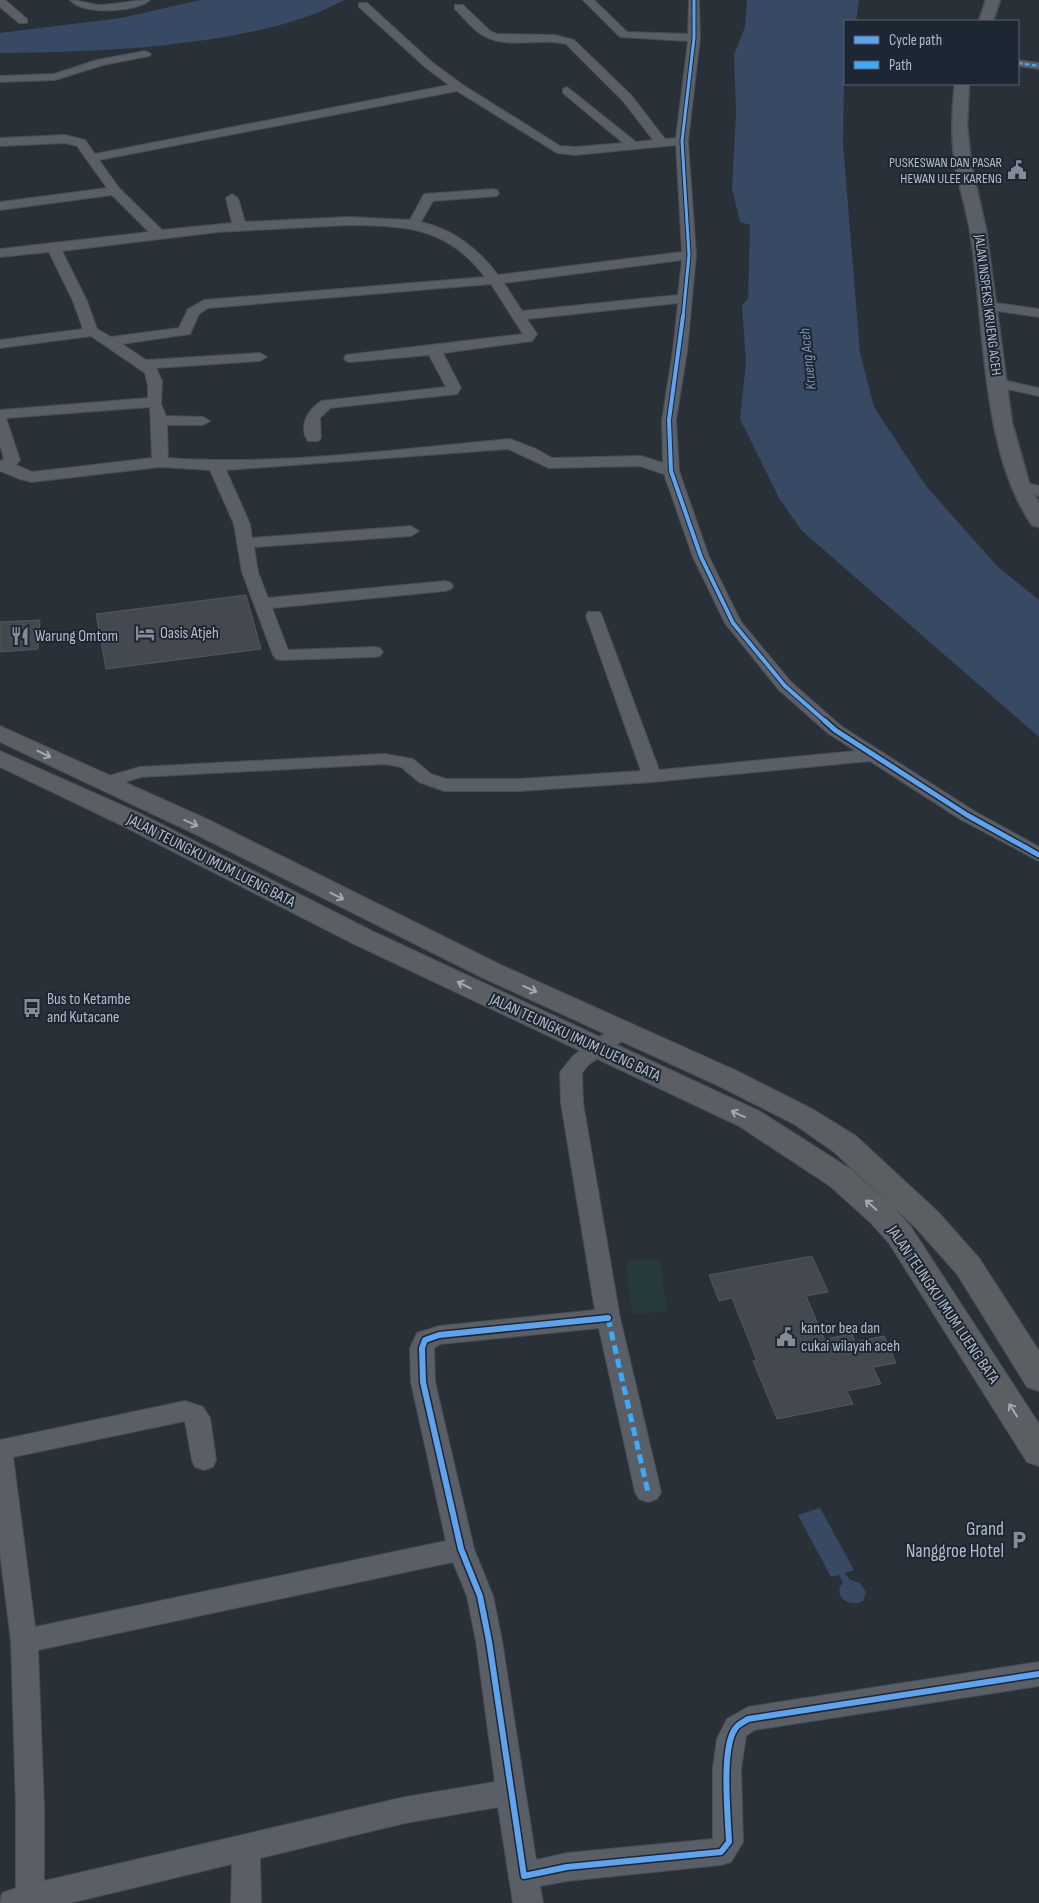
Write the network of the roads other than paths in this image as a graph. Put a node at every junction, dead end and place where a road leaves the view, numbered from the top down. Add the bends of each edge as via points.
1 (75, 0) edge
2 (145, 0) edge
3 (588, 0) edge
4 (694, 0) edge
5 (993, 0) edge
6 (0, 1) edge
7 (363, 5) dead end
8 (459, 7) dead end
9 (986, 20) edge
10 (23, 21) dead end
11 (694, 38) junction
12 (145, 54) dead end
13 (1019, 63) edge
14 (1039, 66) edge
15 (0, 79) edge
16 (962, 85) edge
17 (459, 87) junction
18 (568, 91) dead end
19 (682, 141) junction
20 (0, 142) edge
21 (662, 143) junction
22 (633, 145) junction
23 (92, 158) junction
24 (115, 191) junction
25 (493, 193) dead end
26 (232, 198) dead end
27 (0, 206) edge
28 (240, 224) junction
29 (414, 224) junction
30 (157, 233) junction
31 (54, 248) junction
32 (0, 253) edge
33 (689, 255) junction
34 (493, 280) junction
35 (686, 298) junction
36 (988, 306) junction
37 (1039, 313) edge
38 (518, 316) junction
39 (91, 332) junction
40 (112, 341) junction
41 (0, 344) edge
42 (434, 350) junction
43 (260, 357) dead end
44 (351, 358) dead end
45 (143, 365) junction
46 (998, 383) junction
47 (1039, 392) edge
48 (155, 402) junction
49 (0, 414) edge
50 (0, 420) edge
51 (160, 420) junction
52 (203, 421) dead end
53 (313, 438) dead end
54 (160, 462) junction
55 (2, 465) edge
56 (216, 466) junction
57 (671, 471) junction
58 (1020, 486) junction
59 (1039, 491) edge
60 (1039, 521) edge
61 (411, 531) dead end
62 (245, 543) junction
63 (445, 586) dead end
64 (262, 604) junction
65 (594, 616) dead end
66 (374, 652) dead end
67 (0, 733) edge
68 (873, 755) junction
69 (0, 758) edge
70 (652, 776) junction
71 (104, 783) junction
72 (1039, 855) edge
73 (622, 1031) junction
74 (596, 1048) junction
75 (608, 1318) junction
76 (1039, 1378) edge
77 (0, 1450) edge
78 (1039, 1452) edge
79 (204, 1460) dead end
80 (648, 1492) dead end
81 (461, 1549) junction
82 (24, 1640) junction
83 (1039, 1674) edge
84 (510, 1792) junction
85 (246, 1848) junction
86 (526, 1889) edge
87 (21, 1901) edge
88 (246, 1903) edge

1 - 2 street via 86,8
3 - 11 street via 624,35
4 - 11 street
5 - 9 street
6 - 10 street
7 - 17 street via 429,65
8 - 21 street via 486,33 495,37 555,38 570,42 627,98
11 - 19 street
12 - 15 street via 101,62 55,77
13 - 14 street
16 - 36 street, JALAN INSPEKSI KRUENG ACEH via 959,125 962,154 978,230
17 - 22 street via 557,149 575,151
17 - 23 street
18 - 22 street
19 - 21 street
19 - 33 street
20 - 23 street via 73,140 81,142
21 - 22 street
23 - 24 street
24 - 27 street
24 - 30 street
25 - 29 street via 429,197
26 - 28 street
28 - 29 street via 321,221
28 - 30 street
29 - 34 street via 452,238 474,254
30 - 31 street
31 - 32 street
31 - 39 street
33 - 34 street
33 - 35 street
34 - 38 street
34 - 40 street via 204,304 193,312 185,331
35 - 38 street
35 - 57 street via 669,420
36 - 37 street
36 - 46 street, JALAN INSPEKSI KRUENG ACEH
38 - 42 street via 530,334 526,338
39 - 40 street
39 - 41 street
40 - 45 street
42 - 44 street
42 - 53 street via 454,388 452,391 326,404 312,418
43 - 45 street
45 - 48 street via 154,376
46 - 47 street
46 - 58 street, JALAN INSPEKSI KRUENG ACEH via 1003,423
48 - 49 street
48 - 51 street
50 - 55 street via 12,460
51 - 52 street
51 - 54 street
54 - 55 street via 32,476
54 - 56 street
56 - 57 street via 510,444 549,463 641,461
56 - 62 street via 242,524
57 - 68 street via 701,558 733,623 784,686 835,730
58 - 59 street
58 - 60 street, JALAN INSPEKSI KRUENG ACEH
61 - 62 street
62 - 64 street via 250,572
63 - 64 street
64 - 66 street via 282,655
65 - 70 street
67 -> 71 highway, JALAN TEUNGKU IMUM LUENG BATA
68 - 70 street
68 - 72 street
74 -> 69 highway, JALAN TEUNGKU IMUM LUENG BATA via 362,937 130,819
70 - 71 street via 520,785 444,785 425,778 407,763 385,759 140,772
71 -> 73 highway, JALAN TEUNGKU IMUM LUENG BATA
73 - 74 street
73 - 76 highway, JALAN TEUNGKU IMUM LUENG BATA via 779,1103 845,1144 927,1220 968,1266
74 - 75 street via 571,1072 572,1103
78 -> 74 highway, JALAN TEUNGKU IMUM LUENG BATA via 900,1235 882,1215 841,1178 750,1119
75 - 80 street
75 - 81 street via 439,1335 426,1340 422,1348 422,1382
77 - 79 street via 185,1411 198,1418
77 - 82 street
81 - 82 street
81 - 84 street via 480,1596 489,1640
82 - 87 street via 30,1807
83 - 86 street via 748,1719 736,1728 731,1744 727,1778 729,1842 721,1852 567,1867
84 - 85 street via 405,1810
84 - 86 street
85 - 87 street
85 - 88 street

